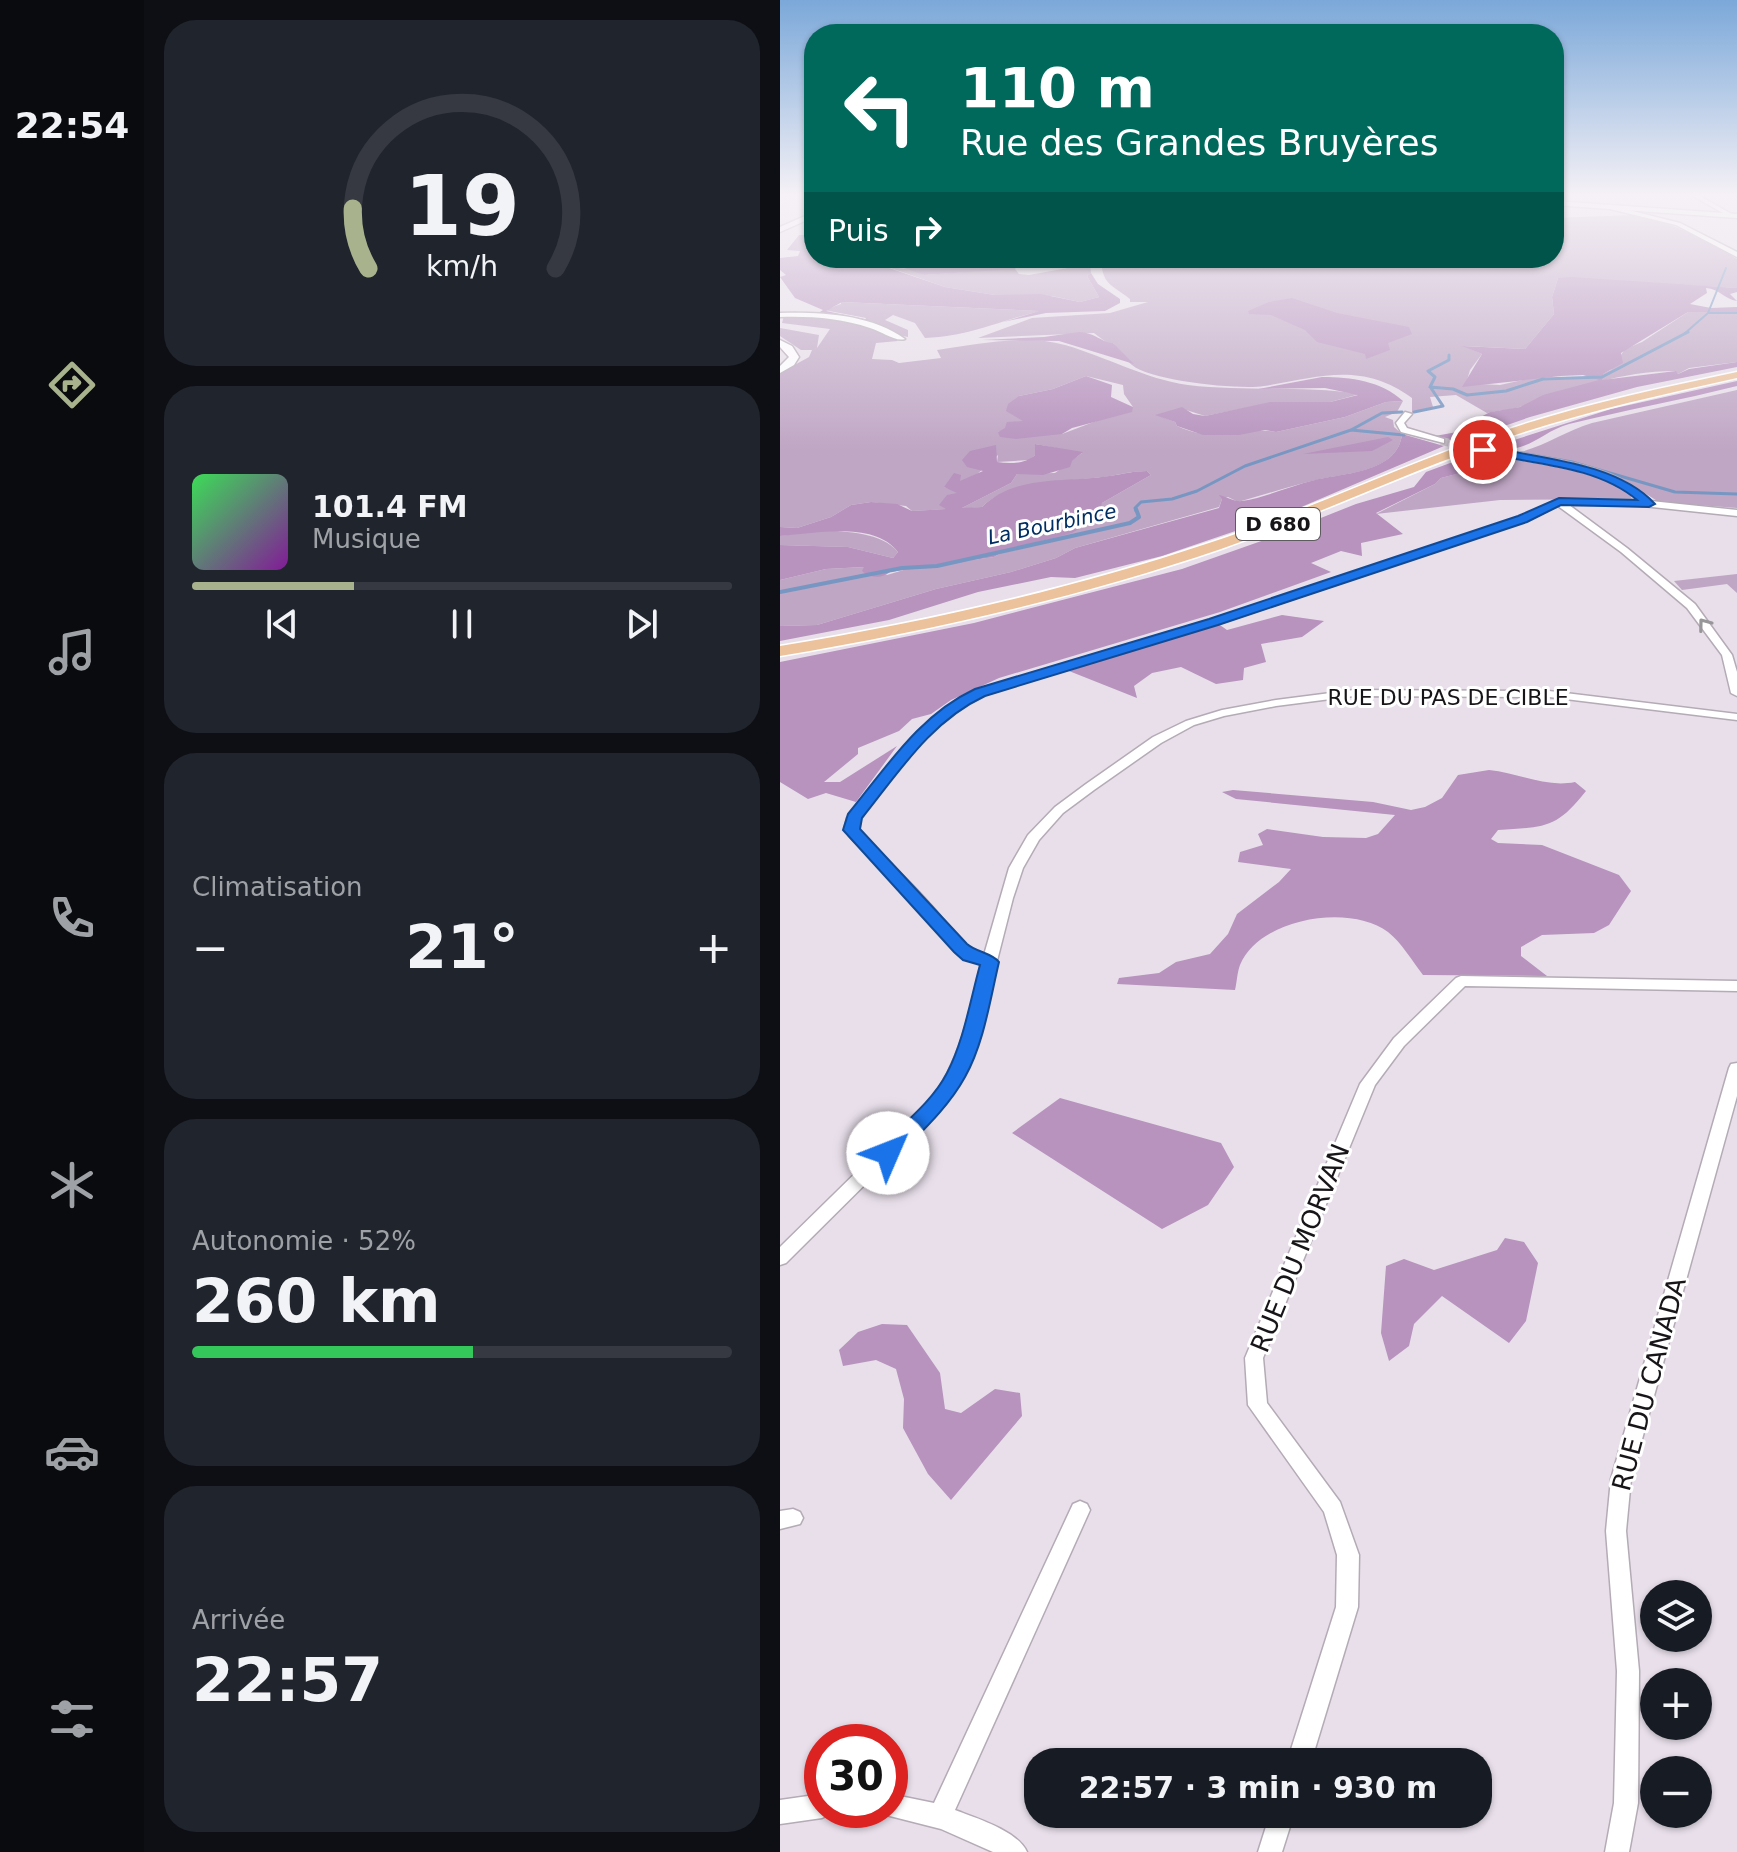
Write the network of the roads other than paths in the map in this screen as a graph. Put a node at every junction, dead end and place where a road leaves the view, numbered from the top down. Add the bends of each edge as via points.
1 (780, 305) edge
2 (803, 312) dead end
3 (780, 315) edge
4 (901, 339) dead end
5 (780, 343) edge
6 (780, 370) edge
7 (1737, 375) edge
8 (1408, 414) dead end
9 (1441, 441) tunnel mouth
10 (1483, 450) tunnel mouth
11 (1559, 502) junction
12 (1649, 504) junction
13 (1737, 513) edge
14 (780, 651) edge
15 (1737, 693) edge
16 (1737, 717) edge
17 (990, 962) junction
18 (1737, 986) edge
19 (1737, 1068) edge
20 (780, 1258) edge
21 (1080, 1510) dead end
22 (1303, 1748) edge
23 (804, 1809) edge
24 (908, 1810) edge
25 (780, 1812) edge
26 (939, 1818) junction
27 (1278, 1828) edge
28 (1015, 1852) edge
29 (1270, 1852) edge
30 (1617, 1852) edge

1 - 2 street
3 - 4 street via 846,319
5 - 6 main road via 794,357
7 - 14 main road, D 680 via 1548,420 1270,527 1119,576 953,618
8 - 9 street via 1400,423 1404,430
10 - 12 street via 1601,475 1626,484
11 - 12 street
15 -> 11 street via 1727,655 1691,606
11 - 17 street via 1523,519 1214,622 980,692 925,729 853,818 852,830 960,948
12 - 13 street
16 - 17 street, RUE DU PAS DE CIBLE via 1549,694 1450,693 1319,696 1211,716 1157,740 1059,810 1033,838 1016,868
17 - 20 street, RUE DU PAS DE CIBLE via 966,1051 939,1101
18 - 22 street, RUE DU MORVAN via 1461,981 1399,1042 1368,1084 1254,1358 1258,1405 1333,1508 1348,1555 1347,1607
19 - 30 street, RUE DU CANADA via 1621,1479 1616,1531 1628,1671 1626,1803
21 - 26 street
23 - 25 street
24 - 26 street
26 - 28 street via 1001,1841
27 - 29 street

